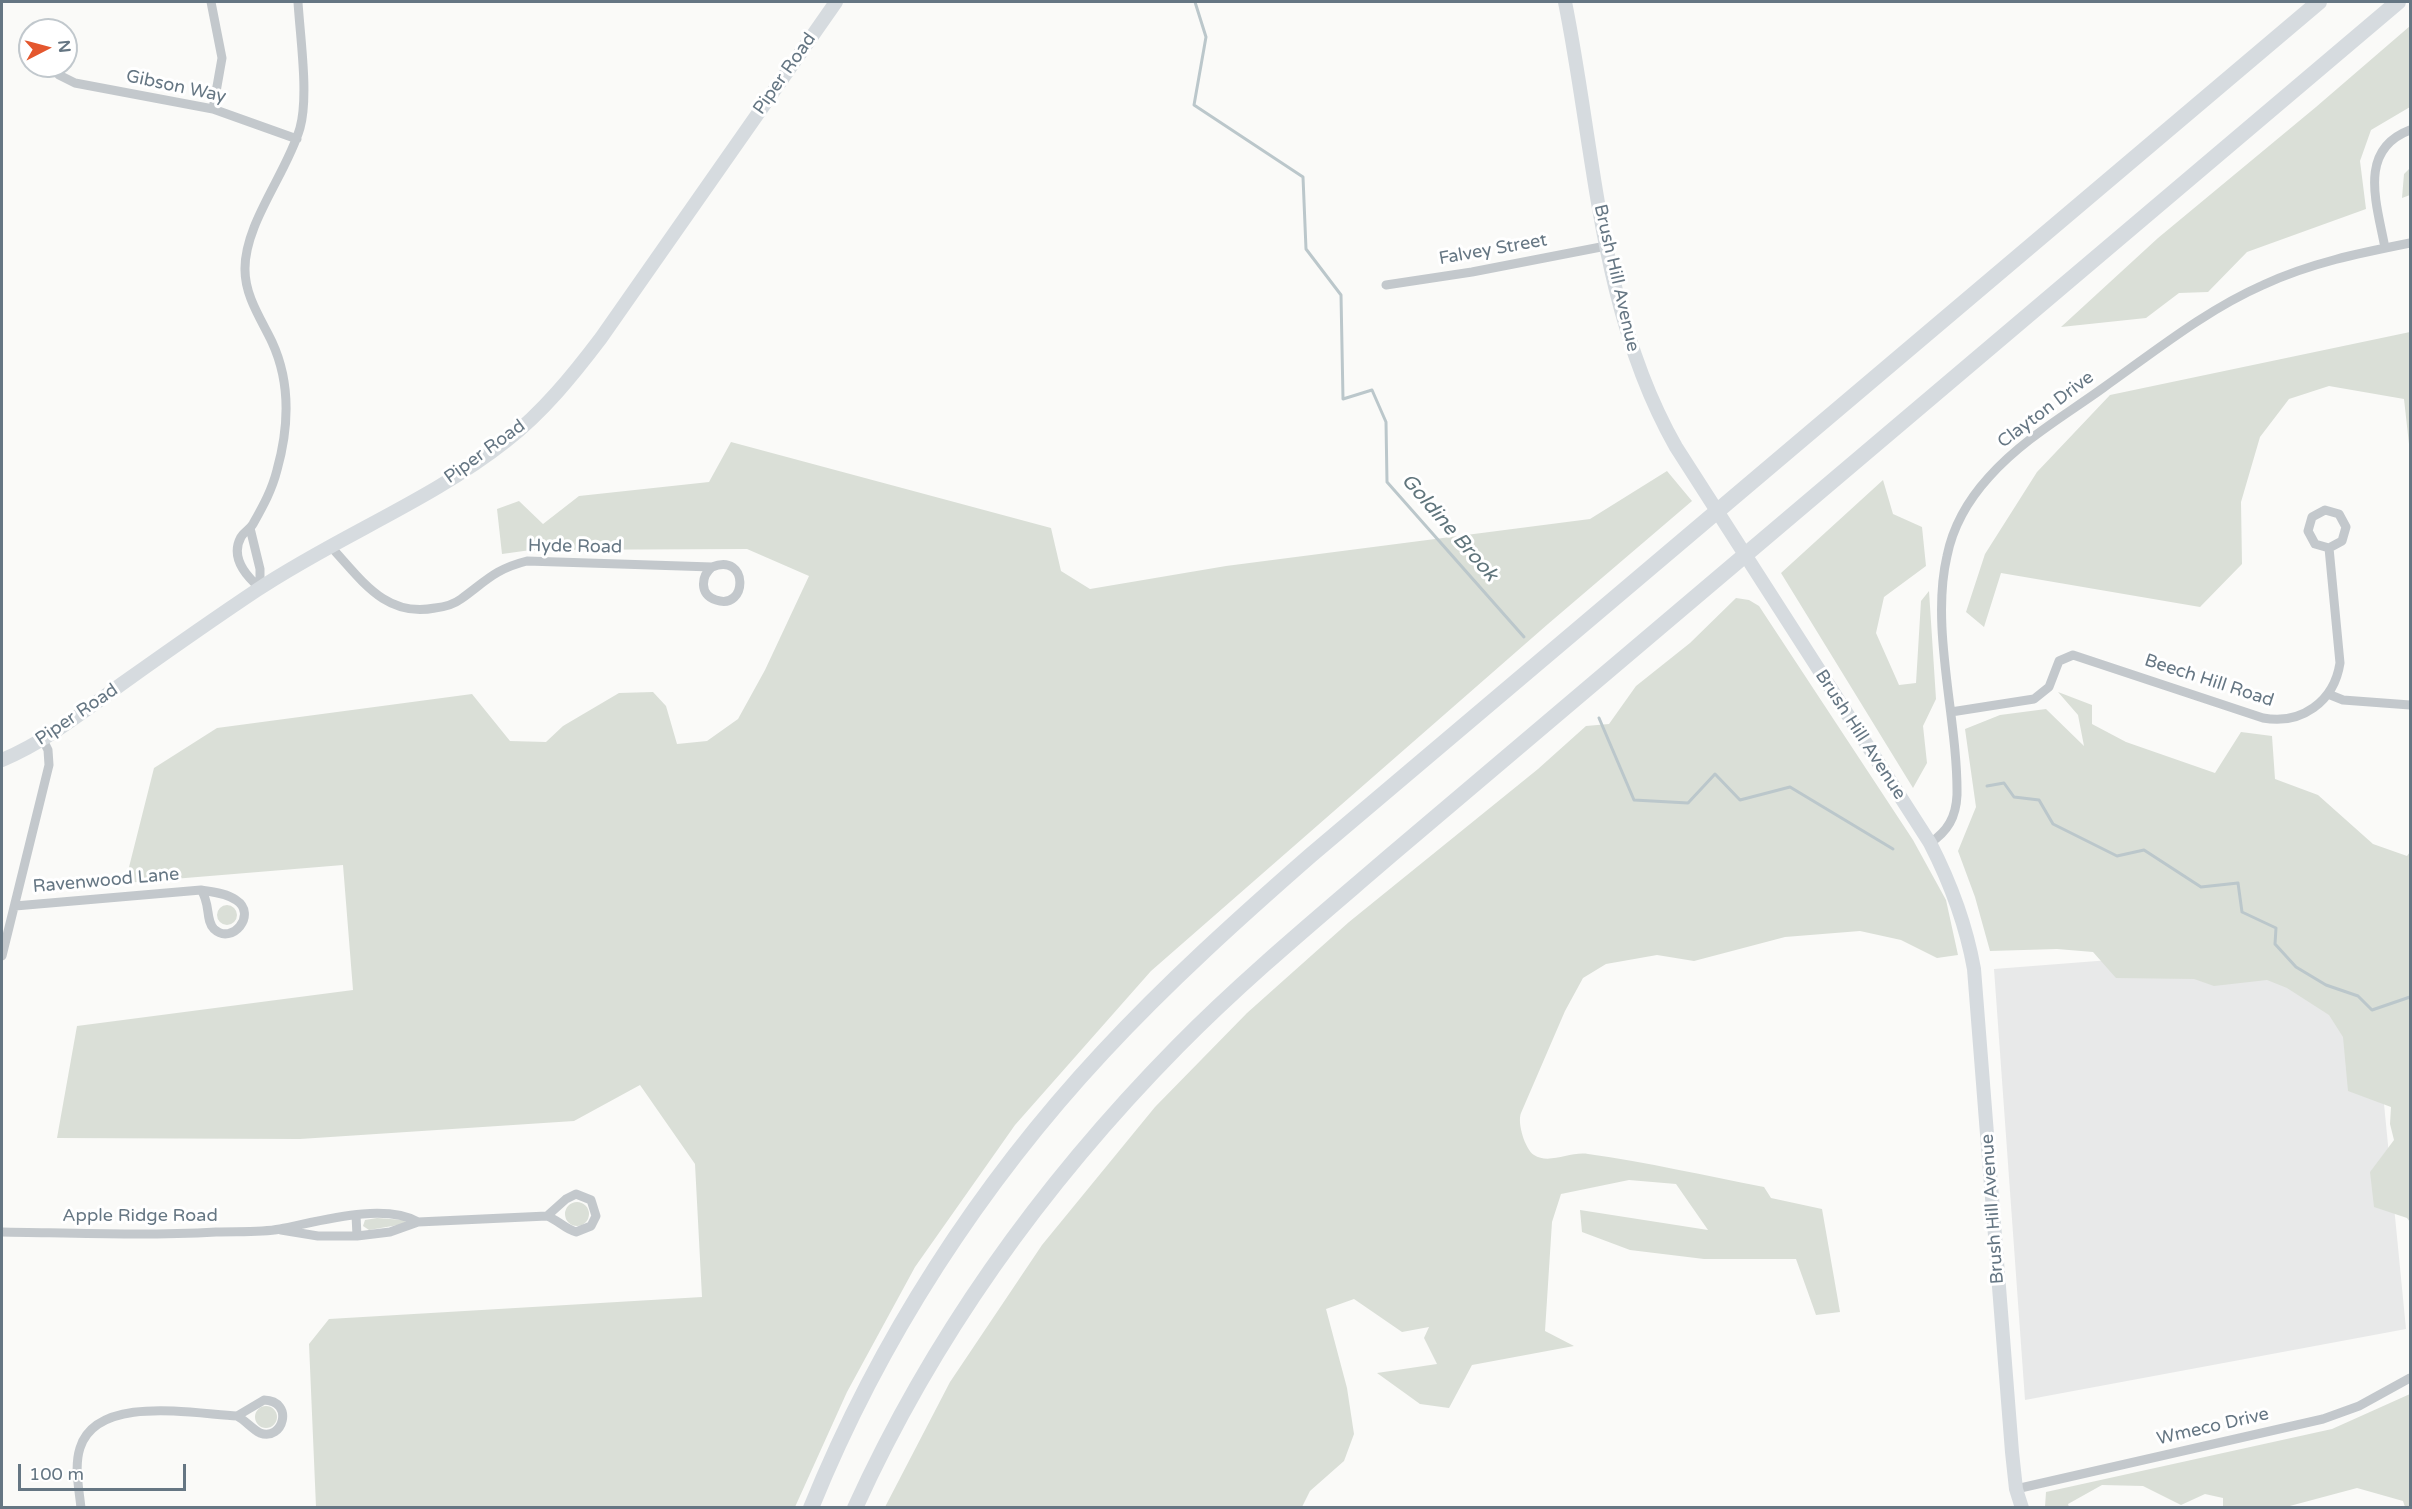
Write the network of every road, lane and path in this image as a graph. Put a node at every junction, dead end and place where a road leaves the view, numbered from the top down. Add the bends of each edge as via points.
1 (211, 2) edge
2 (298, 2) edge
3 (836, 2) edge
4 (1565, 2) edge
5 (2319, 2) edge
6 (2398, 2) edge
7 (63, 78) edge
8 (213, 109) junction
9 (2410, 130) edge
10 (297, 139) junction
11 (2410, 243) edge
12 (1606, 246) junction
13 (2385, 248) junction
14 (1386, 285) dead end
15 (250, 528) junction
16 (330, 547) junction
17 (2329, 548) junction
18 (712, 567) junction
19 (260, 588) junction
20 (2328, 694) junction
21 (2410, 705) edge
22 (1951, 712) junction
23 (43, 740) junction
24 (2, 760) edge
25 (1930, 843) junction
26 (201, 891) junction
27 (15, 906) junction
28 (2, 956) edge
29 (356, 1215) junction
30 (547, 1216) junction
31 (418, 1222) junction
32 (278, 1229) junction
33 (2, 1232) edge
34 (357, 1236) junction
35 (2410, 1378) edge
36 (237, 1416) junction
37 (873, 1468) junction
38 (2016, 1488) junction
39 (81, 1508) edge
40 (810, 1508) edge
41 (855, 1508) edge
42 (862, 1508) edge
43 (2022, 1508) edge

1 - 8 street via 222,58
2 - 10 street via 304,110
3 - 16 street, Piper Road via 607,331 560,390 484,457
4 - 12 street, Brush Hill Avenue
5 - 40 highway via 1327,842 1241,916 1160,994 1049,1114 952,1244 872,1377
6 - 37 highway via 1391,855 1208,1017 1097,1132 1020,1228 936,1354
7 - 8 street, Gibson Way
8 - 10 street, Gibson Way
9 - 13 street via 2390,141 2377,162 2376,195
10 - 15 street via 246,254 248,290 281,365 286,403 284,441 274,481
11 - 13 street, Clayton Drive
12 - 14 street, Falvey Street
12 - 25 street, Brush Hill Avenue via 1626,330 1659,416
13 - 22 street, Clayton Drive via 2311,266 2237,298 2039,432 1987,479 1958,522 1944,572 1942,624
15 - 19 street via 260,569
15 - 19 street via 240,540 240,561 246,576
16 - 18 street, Hyde Road via 376,595 396,607 418,612 458,601 499,570 527,561
16 - 19 street, Piper Road
17 - 17 street via 2342,541 2346,527 2339,514 2325,510 2312,517 2308,531 2315,544
17 - 20 street, Beech Hill Road via 2340,657
18 - 18 street, Hyde Road via 724,564 738,574 738,592 729,600 717,601 707,594 703,582
19 - 23 street, Piper Road
20 - 21 street via 2343,700
20 - 22 street, Beech Hill Road via 2304,714 2284,720 2268,719 2070,656 2059,661 2050,684 2034,699
22 - 25 street, Clayton Drive via 1957,802 1948,827
23 - 24 street, Piper Road
23 - 27 street via 49,765
25 - 38 street, Brush Hill Avenue via 1961,912 1974,969
26 - 26 street, Ravenwood Lane via 214,928 224,933 240,928 245,918 240,903 223,894
26 - 27 street, Ravenwood Lane
27 - 28 street
29 - 31 street, Apple Ridge Road via 392,1215
29 - 32 street, Apple Ridge Road
29 - 34 street
30 - 30 street via 571,1231 582,1232 594,1221 596,1211 591,1200 576,1194
30 - 31 street, Apple Ridge Road
31 - 34 street, Apple Ridge Road via 390,1232
32 - 33 street, Apple Ridge Road via 149,1234
32 - 34 street, Apple Ridge Road via 307,1235
35 - 38 street, Wmeco Drive via 2359,1406 2323,1419
36 - 36 street via 265,1434 275,1431 283,1416 275,1402 264,1400
36 - 39 street via 138,1412 117,1415 96,1425 79,1454
37 - 41 highway
37 - 42 highway
38 - 43 street, Brush Hill Avenue

